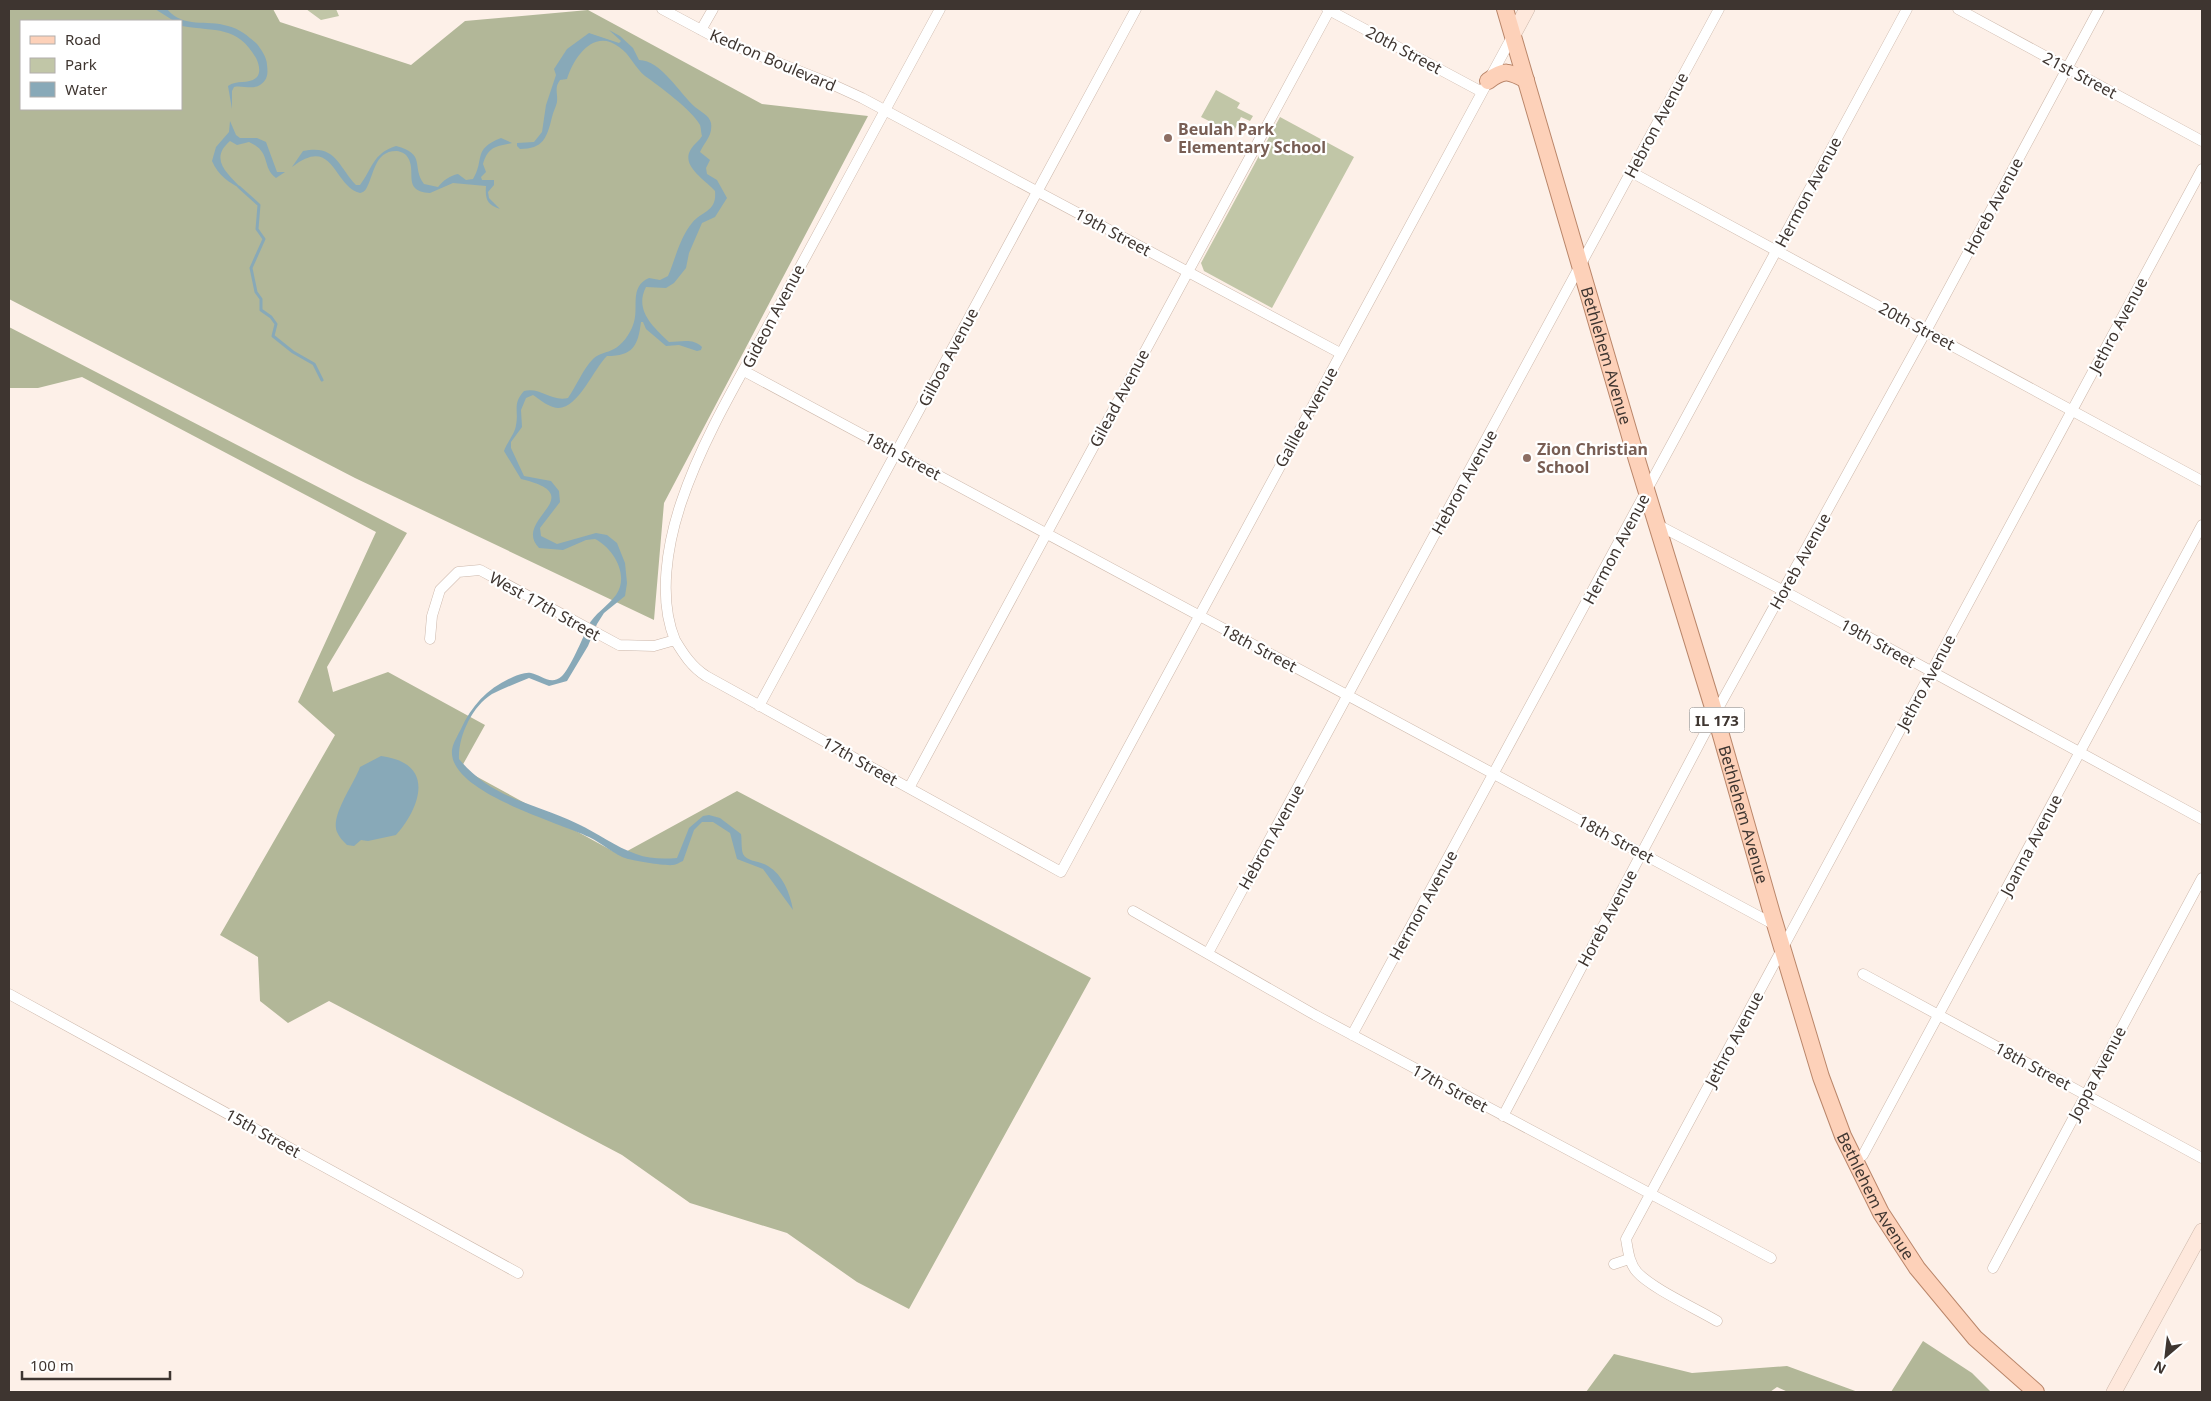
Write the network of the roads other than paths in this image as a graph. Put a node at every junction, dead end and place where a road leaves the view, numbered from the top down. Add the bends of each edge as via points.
1 (662, 9) edge
2 (713, 9) edge
3 (940, 9) edge
4 (1136, 9) edge
5 (1328, 9) edge
6 (1505, 9) edge
7 (1527, 9) edge
8 (1719, 9) edge
9 (1907, 9) edge
10 (1958, 9) edge
11 (2099, 9) edge
12 (701, 30) junction
13 (1513, 35) junction
14 (2068, 68) junction
15 (1526, 80) junction
16 (1485, 86) junction
17 (885, 110) junction
18 (2202, 140) edge
19 (2202, 169) edge
20 (1631, 172) junction
21 (1037, 192) junction
22 (1777, 250) junction
23 (1581, 264) junction
24 (1188, 272) junction
25 (1926, 331) junction
26 (1340, 353) junction
27 (744, 371) junction
28 (2072, 410) junction
29 (896, 452) junction
30 (2202, 481) edge
31 (1648, 490) junction
32 (1658, 525) junction
33 (2202, 525) edge
34 (1046, 533) junction
35 (1784, 591) junction
36 (1198, 615) junction
37 (430, 639) dead end
38 (674, 640) junction
39 (1931, 672) junction
40 (1348, 695) junction
41 (760, 706) junction
42 (1715, 714) junction
43 (2080, 753) junction
44 (1495, 774) junction
45 (909, 788) junction
46 (2202, 819) edge
47 (1085, 825) joint
48 (1642, 853) junction
49 (2202, 878) edge
50 (1133, 911) dead end
51 (1775, 925) junction
52 (1783, 948) junction
53 (1208, 954) junction
54 (1864, 974) dead end
55 (9, 994) edge
56 (1940, 1015) junction
57 (1352, 1035) junction
58 (2086, 1095) junction
59 (1503, 1116) junction
60 (2202, 1158) edge
61 (1854, 1162) junction
62 (1651, 1195) junction
63 (2202, 1231) edge
64 (1629, 1258) junction
65 (1771, 1258) dead end
66 (1614, 1264) dead end
67 (1993, 1268) dead end
68 (518, 1273) dead end
69 (1717, 1321) dead end
70 (2036, 1392) edge
71 (2114, 1392) edge

1 - 12 street, Kedron Boulevard
2 - 12 street
3 - 17 street, Gideon Avenue
4 - 21 street, Gilboa Avenue
5 - 16 street, 20th Street
5 - 24 street, Gilead Avenue
6 - 13 main road, Bethlehem Avenue / IL 173
7 - 13 main road, Galilee Avenue
8 - 20 street, Hebron Avenue
9 - 22 street, Hermon Avenue
10 - 14 street, 21st Street
11 - 14 street, Horeb Avenue
12 - 17 street, Kedron Boulevard via 827,82
13 - 15 main road, Bethlehem Avenue / IL 173
13 - 16 street, Galilee Avenue
14 - 18 street, 21st Street
14 - 25 street, Horeb Avenue
15 - 16 main road via 1500,72
15 - 23 main road, Bethlehem Avenue / IL 173
16 - 26 street, Galilee Avenue
17 - 21 street, 19th Street
17 - 27 street, Gideon Avenue
19 - 28 street, Jethro Avenue
20 - 22 street, 20th Street
20 - 23 street, Hebron Avenue
21 - 24 street, 19th Street
21 - 29 street, Gilboa Avenue
22 - 25 street, 20th Street
22 - 31 street, Hermon Avenue
23 - 31 main road, Bethlehem Avenue / IL 173
23 - 40 street, Hebron Avenue
24 - 26 street, 19th Street
24 - 34 street, Gilead Avenue
25 - 28 street, 20th Street
25 - 35 street, Horeb Avenue
26 - 36 street, Galilee Avenue
27 - 29 street, 18th Street
27 - 38 street, Gideon Avenue via 690,479 672,537 666,607
28 - 30 street, 20th Street
28 - 39 street, Jethro Avenue
29 - 34 street, 18th Street
29 - 41 street, Gilboa Avenue
31 - 32 main road, Bethlehem Avenue / IL 173
31 - 44 street, Hermon Avenue
32 - 35 street, 19th Street
32 - 42 main road, Bethlehem Avenue / IL 173
33 - 43 street, Joanna Avenue
34 - 36 street, 18th Street
34 - 45 street, Gilead Avenue
35 - 39 street, 19th Street
35 - 42 street, Horeb Avenue
36 - 40 street, 18th Street
36 - 47 street, Galilee Avenue
37 - 38 street, West 17th Street via 432,616 440,590 458,572 480,570 619,645 654,646
38 - 41 street, 17th Street via 696,669
39 - 43 street, 19th Street
39 - 52 street, Jethro Avenue
40 - 44 street, 18th Street
40 - 53 street, Hebron Avenue
41 - 45 street, 17th Street
42 - 48 street, Horeb Avenue
42 - 51 main road, Bethlehem Avenue / IL 173
43 - 46 street, 19th Street
43 - 56 street, Joanna Avenue
44 - 48 street, 18th Street
44 - 57 street, Hermon Avenue
45 - 47 street, 17th Street via 1061,872
48 - 51 street, 18th Street
48 - 59 street, Horeb Avenue
49 - 58 street, Joppa Avenue
50 - 53 street, 17th Street
51 - 52 main road, Bethlehem Avenue / IL 173
52 - 61 main road, Bethlehem Avenue / IL 173 via 1821,1078
52 - 62 street, Jethro Avenue
53 - 57 street, 17th Street
54 - 56 street, 18th Street
55 - 68 street, 15th Street
56 - 58 street, 18th Street
56 - 61 street, Joanna Avenue via 1863,1155
57 - 59 street, 17th Street
58 - 60 street, 18th Street
58 - 67 street, Joppa Avenue
59 - 62 street, 17th Street
61 - 70 main road, Bethlehem Avenue / IL 173 via 1881,1213 1917,1268 1975,1338
62 - 64 street, Jethro Avenue via 1626,1239
62 - 65 street, 17th Street
63 - 71 main road
64 - 66 street
64 - 69 street via 1636,1272 1647,1281

